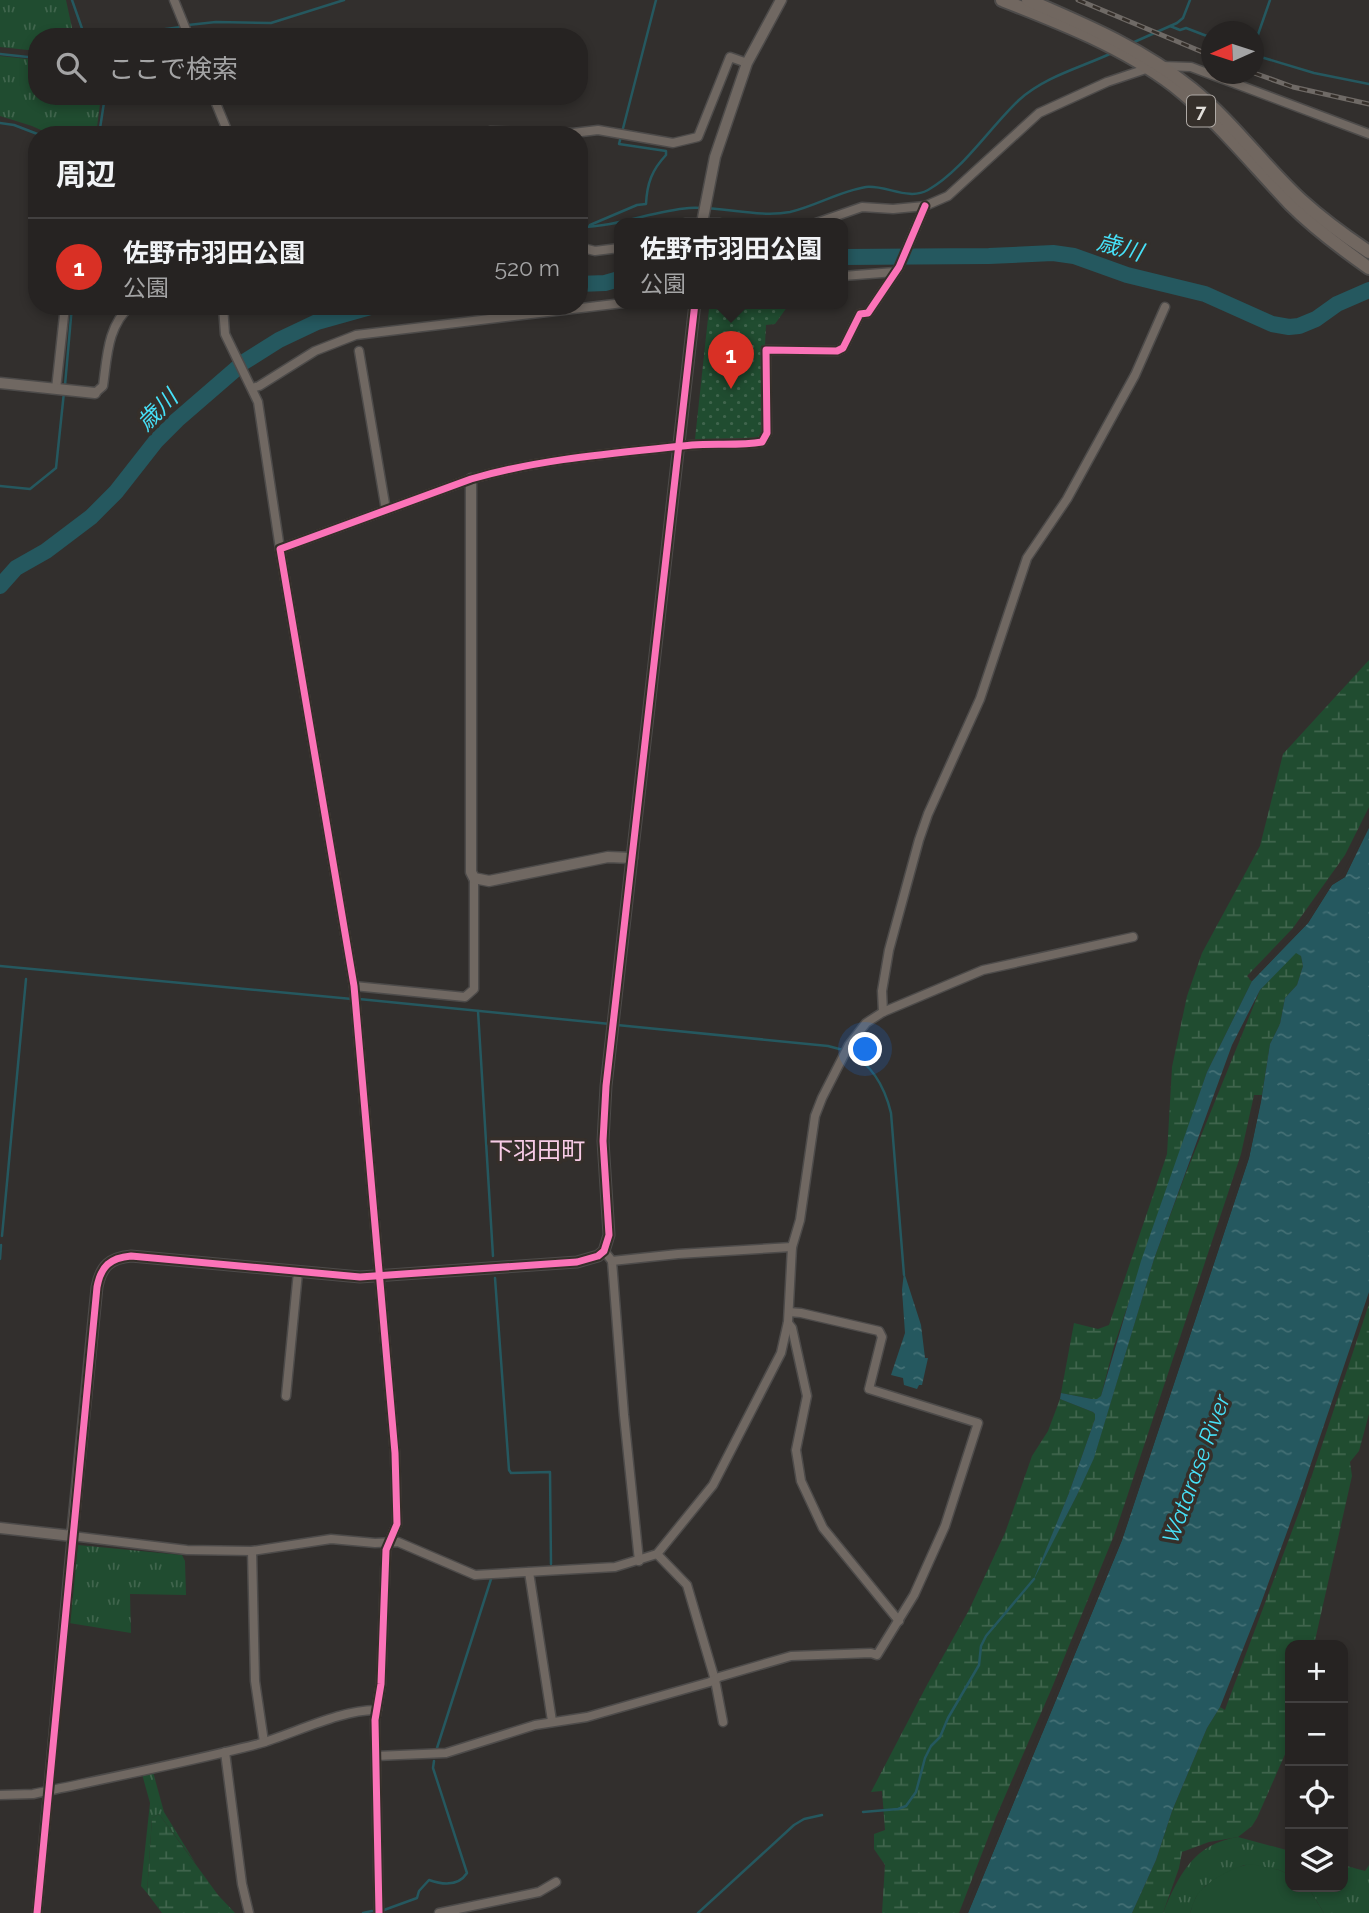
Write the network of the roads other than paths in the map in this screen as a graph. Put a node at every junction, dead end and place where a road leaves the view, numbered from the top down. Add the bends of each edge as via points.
1 (174, 0) edge
2 (781, 0) edge
3 (1002, 0) edge
4 (1028, 0) edge
5 (185, 28) edge
6 (747, 62) junction
7 (1162, 65) junction
8 (1148, 68) junction
9 (217, 105) edge
10 (225, 126) edge
11 (588, 131) edge
12 (1369, 134) edge
13 (925, 206) junction
14 (703, 218) edge
15 (830, 218) edge
16 (588, 249) edge
17 (614, 249) edge
18 (1369, 252) edge
19 (1368, 267) edge
20 (897, 269) junction
21 (848, 275) edge
22 (614, 304) edge
23 (588, 307) edge
24 (1165, 307) dead end
25 (694, 309) edge
26 (64, 315) edge
27 (124, 315) edge
28 (223, 315) edge
29 (523, 315) edge
30 (359, 351) dead end
31 (0, 383) edge
32 (252, 388) junction
33 (56, 389) junction
34 (95, 393) joint
35 (678, 447) junction
36 (471, 479) junction
37 (386, 510) junction
38 (280, 549) junction
39 (632, 858) junction
40 (474, 878) junction
41 (1133, 937) dead end
42 (354, 990) junction
43 (883, 1012) junction
44 (792, 1247) junction
45 (604, 1251) junction
46 (612, 1261) junction
47 (298, 1272) junction
48 (380, 1276) junction
49 (789, 1312) junction
50 (788, 1323) junction
51 (286, 1396) dead end
52 (0, 1528) edge
53 (72, 1535) junction
54 (389, 1541) junction
55 (252, 1551) junction
56 (657, 1554) junction
57 (639, 1561) junction
58 (529, 1572) junction
59 (899, 1621) junction
60 (715, 1680) junction
61 (377, 1710) junction
62 (552, 1721) junction
63 (723, 1722) dead end
64 (264, 1742) junction
65 (225, 1752) junction
66 (376, 1756) junction
67 (49, 1790) junction
68 (0, 1795) edge
69 (556, 1882) dead end
70 (37, 1913) edge
71 (249, 1913) edge
72 (379, 1913) edge
73 (439, 1913) edge

1 - 5 street
2 - 6 street
3 - 8 main road, 7 via 1098,40
4 - 7 main road, 7 via 1102,32
6 - 11 street via 730,57 698,137 673,143
6 - 14 street via 715,158
7 - 8 street
7 - 12 street via 1191,66
7 - 18 main road, 7 via 1194,90 1301,199
8 - 13 street via 1039,113 948,196
8 - 19 main road, 7 via 1214,122 1300,213
9 - 10 street
13 - 15 street via 862,207
13 - 20 street
16 - 17 street
20 - 21 street
20 - 35 street via 868,313 860,314 844,348 766,350 765,440
22 - 23 street
24 - 43 street via 1135,375 1067,499 1027,558 979,702 919,840 889,950 881,991
25 - 35 street
26 - 33 street
27 - 34 street via 112,334 103,386
28 - 32 street via 223,327
29 - 32 street via 356,335 315,351
30 - 37 street
31 - 33 street
32 - 38 street via 258,402
33 - 34 street
35 - 36 street via 575,457
35 - 39 street
36 - 37 street
36 - 40 street via 470,864
37 - 38 street
38 - 42 street
39 - 40 street via 608,857 489,881
39 - 45 street via 603,1129 610,1224
40 - 42 street via 474,989 465,997
41 - 43 street via 983,970
42 - 48 street
43 - 44 street via 866,1023 849,1045 822,1098
44 - 46 street
44 - 49 street
45 - 46 street
45 - 48 street via 577,1262
46 - 57 street
47 - 48 street
47 - 51 street
47 - 53 street via 131,1256 108,1262 97,1287
48 - 54 street via 395,1453 397,1524
49 - 50 street
49 - 59 street via 879,1331 883,1337 869,1389 978,1423 945,1526
50 - 56 street via 781,1353 713,1485
50 - 59 street via 807,1396 796,1450 802,1481 822,1528
52 - 53 street
53 - 55 street via 187,1550
53 - 67 street
54 - 55 street via 331,1539
54 - 58 street via 475,1575
54 - 61 street
55 - 64 street via 255,1681
56 - 57 street
56 - 60 street via 687,1585
57 - 58 street via 615,1567
58 - 62 street
59 - 60 street via 877,1655 791,1656
60 - 62 street via 587,1717
60 - 63 street
61 - 64 street via 356,1712
61 - 66 street
62 - 66 street via 446,1753
64 - 65 street
65 - 67 street
65 - 71 street
66 - 72 street
67 - 68 street
67 - 70 street
69 - 73 street via 540,1892

